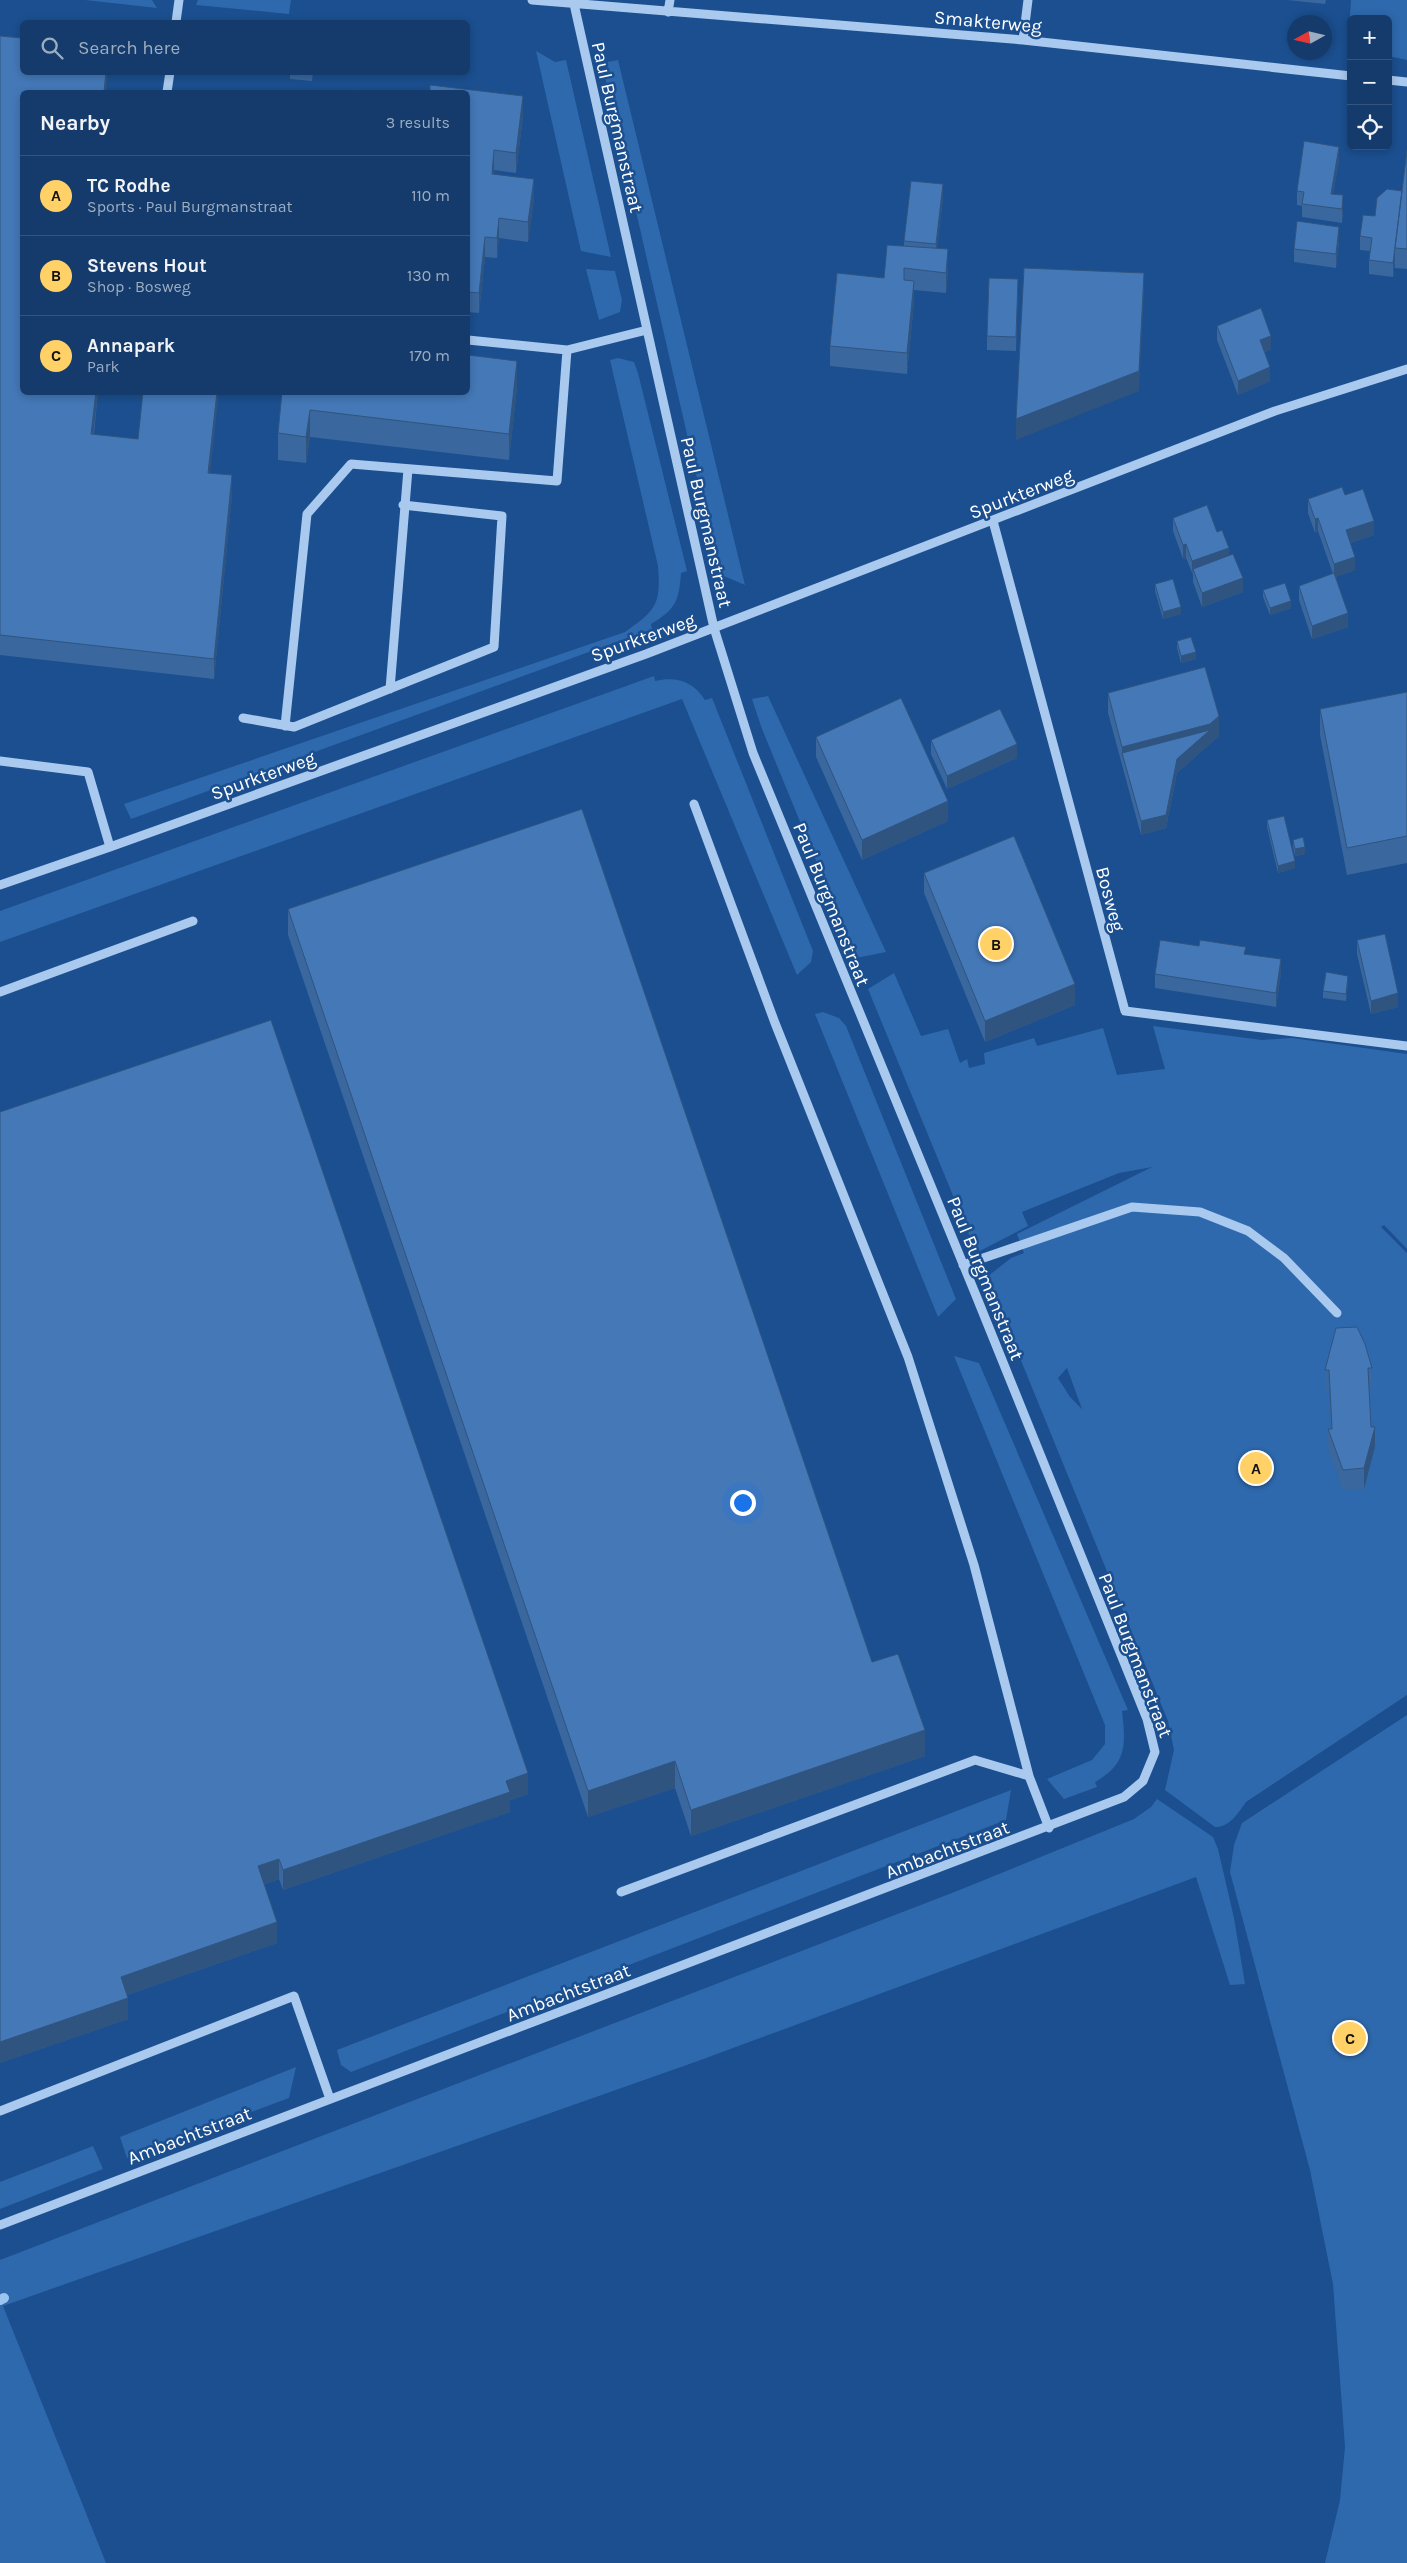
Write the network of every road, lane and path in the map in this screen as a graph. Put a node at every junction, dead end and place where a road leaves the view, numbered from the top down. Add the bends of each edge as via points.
1 (179, 0) edge
2 (532, 0) edge
3 (670, 0) edge
4 (1028, 0) edge
5 (574, 4) junction
6 (668, 12) junction
7 (176, 20) edge
8 (1023, 40) junction
9 (170, 75) edge
10 (1347, 76) edge
11 (1392, 80) edge
12 (1407, 82) edge
13 (167, 90) edge
14 (647, 330) junction
15 (470, 340) edge
16 (566, 350) junction
17 (1407, 369) edge
18 (408, 469) junction
19 (403, 505) junction
20 (993, 521) junction
21 (714, 628) junction
22 (390, 689) junction
23 (243, 718) dead end
24 (285, 726) junction
25 (0, 761) edge
26 (694, 804) dead end
27 (110, 848) junction
28 (0, 885) edge
29 (193, 921) dead end
30 (0, 992) edge
31 (1407, 1046) edge
32 (963, 1265) junction
33 (1336, 1313) dead end
34 (1029, 1776) junction
35 (1143, 1781) joint
36 (1049, 1828) junction
37 (621, 1892) dead end
38 (330, 2099) junction
39 (0, 2111) edge
40 (0, 2225) edge

1 - 7 street
2 - 5 street, Smakterweg
3 - 6 street
4 - 8 street
5 - 6 street, Smakterweg
5 - 14 street, Paul Burgmanstraat
6 - 8 street, Smakterweg
8 - 10 street, Smakterweg
9 - 13 street
11 - 12 street
14 - 16 street
14 - 21 street, Paul Burgmanstraat
15 - 16 street
16 - 18 street via 557,481
17 - 20 street, Spurkterweg via 1275,411
18 - 19 street
18 - 24 street via 351,464 307,514
19 - 22 street
19 - 22 street via 502,516 494,647
20 - 21 street, Spurkterweg
20 - 31 street, Bosweg via 1125,1011
21 - 27 street, Spurkterweg
21 - 32 street, Paul Burgmanstraat via 753,753
22 - 24 street via 294,727
23 - 24 street
25 - 27 street via 88,772
26 - 34 street via 775,1023 908,1357 974,1565
27 - 28 street, Spurkterweg
29 - 30 street
32 - 33 street via 1132,1207 1200,1212 1248,1230 1284,1258
32 - 35 street, Paul Burgmanstraat via 1147,1719 1155,1752
34 - 36 street
34 - 37 street via 975,1760
35 - 36 street, Ambachtstraat via 1124,1797
36 - 38 street, Ambachtstraat
38 - 39 street via 294,1996
38 - 40 street, Ambachtstraat

